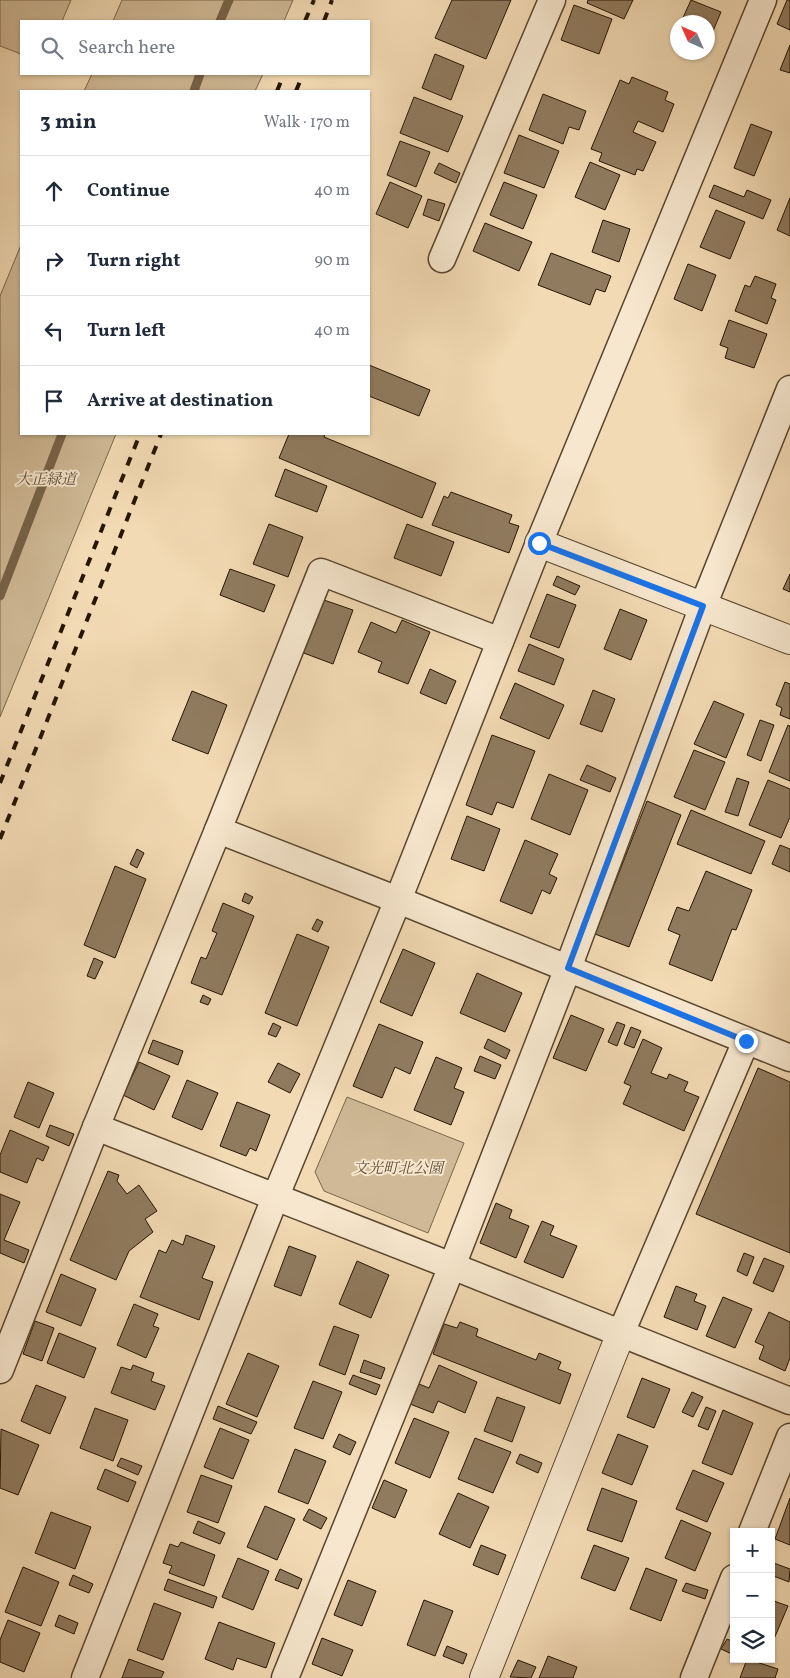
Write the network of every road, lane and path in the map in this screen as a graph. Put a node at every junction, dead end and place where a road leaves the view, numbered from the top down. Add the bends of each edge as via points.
1 (552, 0) edge
2 (763, 0) edge
3 (442, 259) dead end
4 (790, 389) edge
5 (539, 543) junction
6 (703, 606) junction
7 (790, 640) edge
8 (500, 641) junction
9 (218, 830) junction
10 (398, 900) junction
11 (568, 968) junction
12 (746, 1041) junction
13 (790, 1058) edge
14 (96, 1127) junction
15 (275, 1198) junction
16 (452, 1266) junction
17 (621, 1333) junction
18 (0, 1370) edge
19 (790, 1401) edge
20 (790, 1437) edge
21 (754, 1528) edge
22 (730, 1588) edge
23 (85, 1678) edge
24 (285, 1678) edge
25 (484, 1678) edge
26 (694, 1678) edge

1 - 3 street
2 - 5 street
4 - 6 street
5 - 6 street
5 - 8 street
6 - 7 street
6 - 11 street
8 - 9 street via 321,572
8 - 10 street
9 - 10 street
9 - 14 street
10 - 11 street
10 - 15 street
11 - 12 street
11 - 16 street
12 - 13 street
12 - 17 street
14 - 15 street
14 - 18 street
15 - 16 street
15 - 23 street
16 - 17 street
16 - 24 street
17 - 19 street
17 - 25 street
20 - 21 street
22 - 26 street

